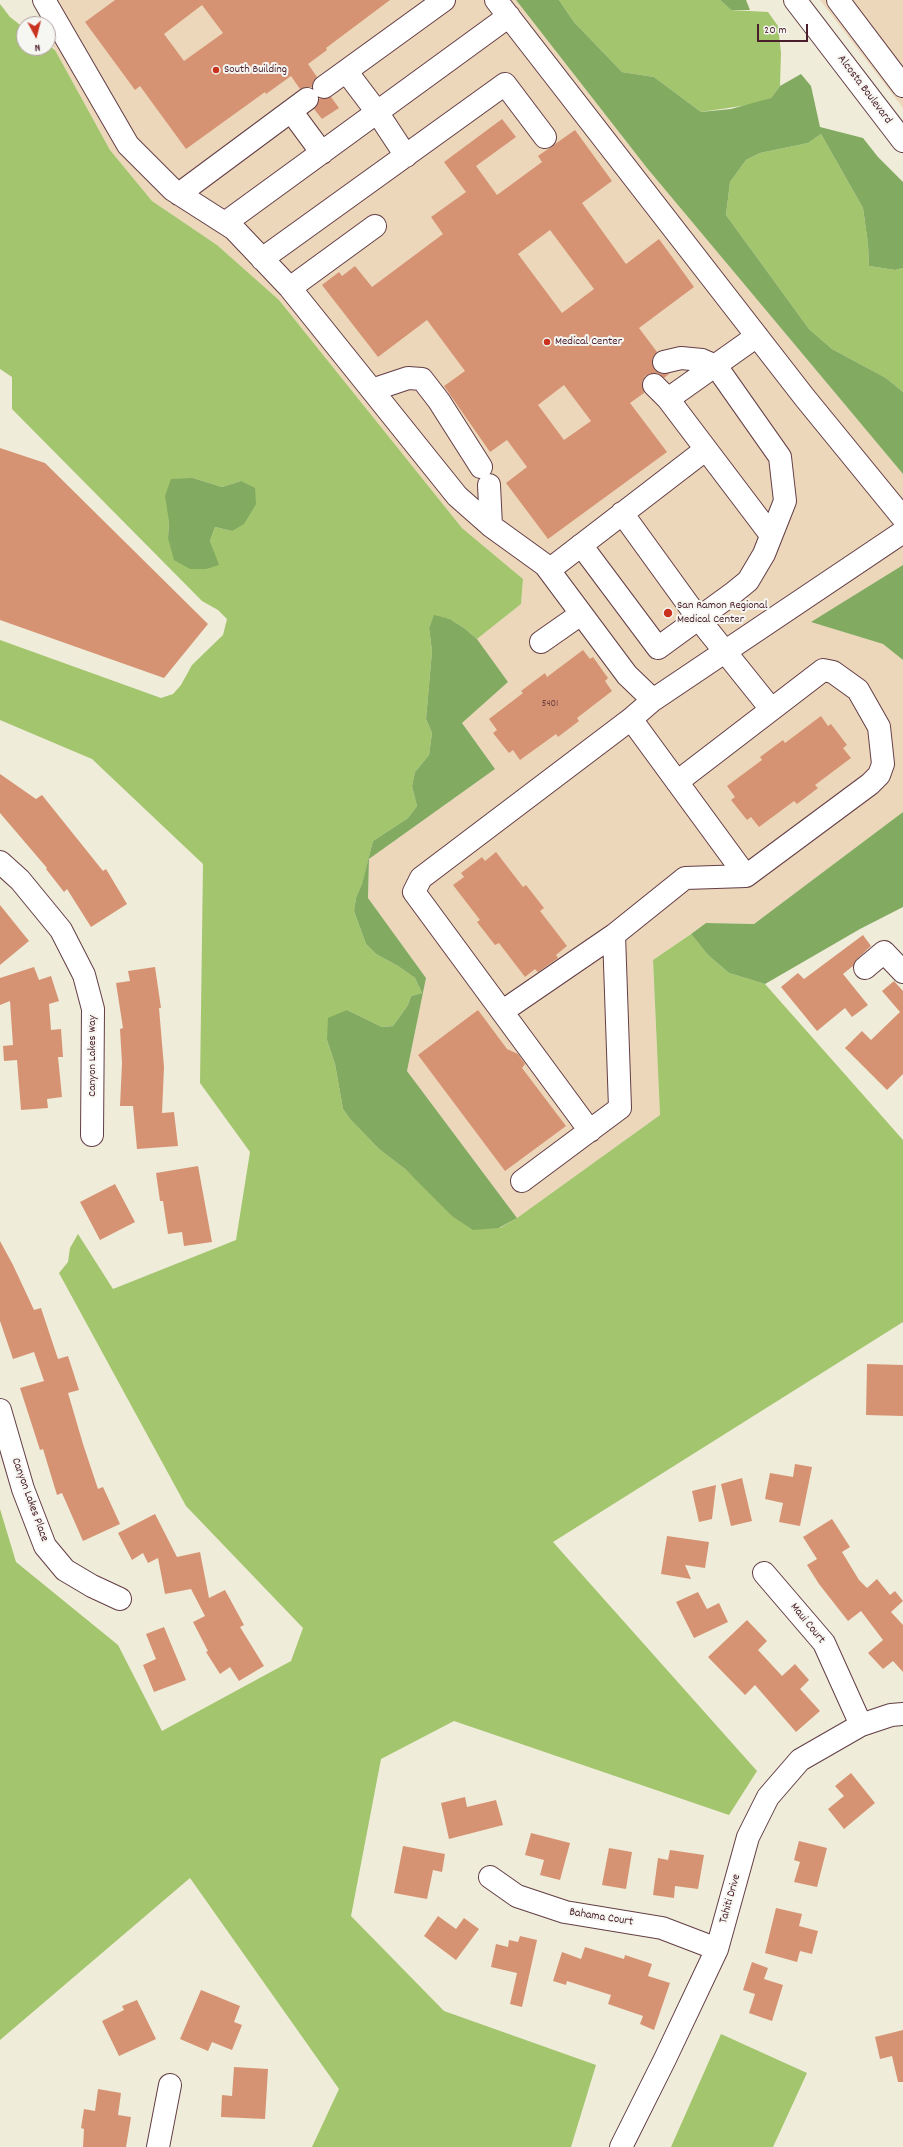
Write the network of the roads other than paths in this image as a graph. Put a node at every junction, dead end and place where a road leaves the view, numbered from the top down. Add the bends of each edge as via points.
1 (444, 0) edge
2 (795, 0) edge
3 (838, 0) edge
4 (49, 2) edge
5 (502, 8) edge
6 (346, 71) junction
7 (903, 86) edge
8 (307, 99) junction
9 (377, 112) junction
10 (545, 137) dead end
11 (903, 141) edge
12 (322, 153) junction
13 (406, 156) junction
14 (179, 194) junction
15 (225, 223) junction
16 (375, 226) dead end
17 (262, 259) junction
18 (290, 288) junction
19 (757, 336) junction
20 (664, 362) dead end
21 (716, 366) junction
22 (372, 390) junction
23 (705, 450) junction
24 (622, 513) junction
25 (903, 518) edge
26 (491, 526) junction
27 (903, 532) edge
28 (771, 535) junction
29 (581, 545) junction
30 (549, 570) junction
31 (581, 614) junction
32 (698, 618) junction
33 (541, 642) dead end
34 (726, 651) junction
35 (653, 700) junction
36 (771, 709) junction
37 (631, 719) junction
38 (677, 782) junction
39 (0, 862) edge
40 (746, 876) junction
41 (614, 936) junction
42 (865, 968) dead end
43 (903, 972) edge
44 (503, 1011) junction
45 (590, 1130) junction
46 (92, 1135) dead end
47 (522, 1181) dead end
48 (0, 1410) edge
49 (764, 1573) dead end
50 (120, 1599) dead end
51 (903, 1714) edge
52 (861, 1725) junction
53 (490, 1877) dead end
54 (717, 1949) junction
55 (170, 2085) dead end
56 (158, 2147) edge
57 (621, 2147) edge

1 - 6 street
2 - 11 street, Alcosta Boulevard
3 - 7 street
4 - 14 street via 128,145
5 - 9 street
5 - 19 street
6 - 8 street
6 - 9 street
8 - 12 street
8 - 14 street
9 - 12 street
9 - 13 street
10 - 13 street via 505,84
12 - 15 street
13 - 17 street
14 - 15 street
15 - 17 street
16 - 18 street
17 - 18 street
18 - 22 street
19 - 21 street
19 - 25 street
20 - 21 street via 681,358 702,360
21 - 23 street via 661,392
21 - 28 street via 780,457 785,500
22 - 26 street via 457,496
22 - 26 street via 408,378 422,379 439,401 485,476
23 - 24 street
23 - 28 street
24 - 29 street
24 - 32 street
26 - 30 street
27 - 34 street
28 - 32 street via 764,554 748,581
29 - 30 street
29 - 32 street via 658,648
30 - 31 street
31 - 33 street
31 - 35 street via 627,675
32 - 34 street
34 - 35 street
34 - 36 street
35 - 37 street
36 - 38 street
36 - 40 street via 823,670 833,672 858,690 879,727 883,764 879,775 870,784
37 - 38 street
37 - 44 street via 421,878 415,887 414,892
38 - 40 street
39 - 46 street, Canyon Lakes Way via 20,880 61,930 84,975 93,1009
40 - 41 street via 685,878
41 - 44 street
41 - 45 street via 620,1108
42 - 43 street via 884,952
44 - 45 street
45 - 47 street
48 - 50 street, Canyon Lakes Place via 23,1489 45,1546 65,1570
49 - 52 street, Maui Court via 824,1643
51 - 52 street, Tahiti Drive via 890,1714
52 - 54 street, Tahiti Drive via 800,1760 768,1797 748,1836
53 - 54 street, Bahama Court via 516,1896 565,1912 662,1928
54 - 57 street, Tahiti Drive
55 - 56 street

